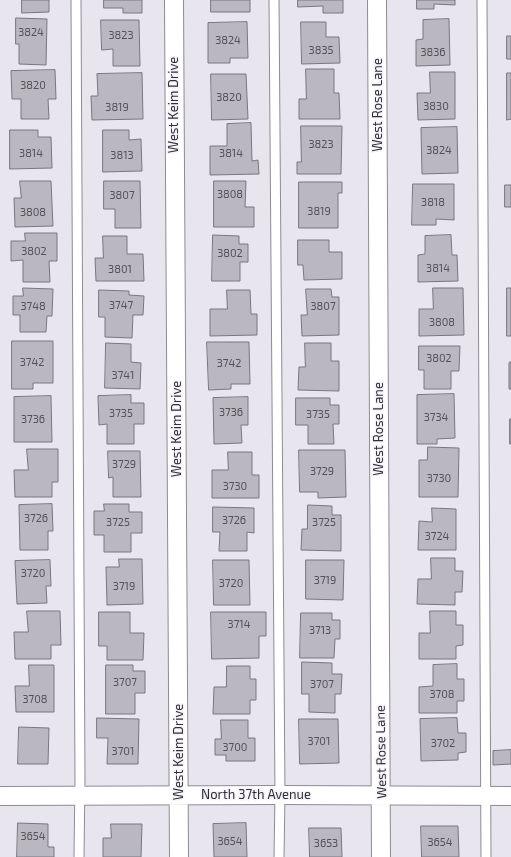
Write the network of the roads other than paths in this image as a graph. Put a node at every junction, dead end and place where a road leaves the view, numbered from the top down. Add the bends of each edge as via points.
1 (76, 0) edge
2 (174, 0) edge
3 (274, 0) edge
4 (377, 0) edge
5 (482, 0) edge
6 (280, 795) junction
7 (0, 796) edge
8 (80, 796) junction
9 (179, 796) junction
10 (381, 796) junction
11 (486, 796) junction
12 (511, 796) edge
13 (79, 857) edge
14 (178, 857) edge
15 (279, 857) edge
16 (381, 857) edge
17 (486, 857) edge

1 - 8 lane
2 - 9 street, West Keim Drive
3 - 6 lane
4 - 10 street, West Rose Lane
5 - 11 lane
6 - 9 street, North 37th Avenue
6 - 10 street, North 37th Avenue
6 - 15 lane
7 - 8 street, North 37th Avenue
8 - 9 street, North 37th Avenue
8 - 13 lane
9 - 14 street, West Keim Drive
10 - 11 street, North 37th Avenue
10 - 16 street, West Rose Lane
11 - 12 street, North 37th Avenue
11 - 17 lane

